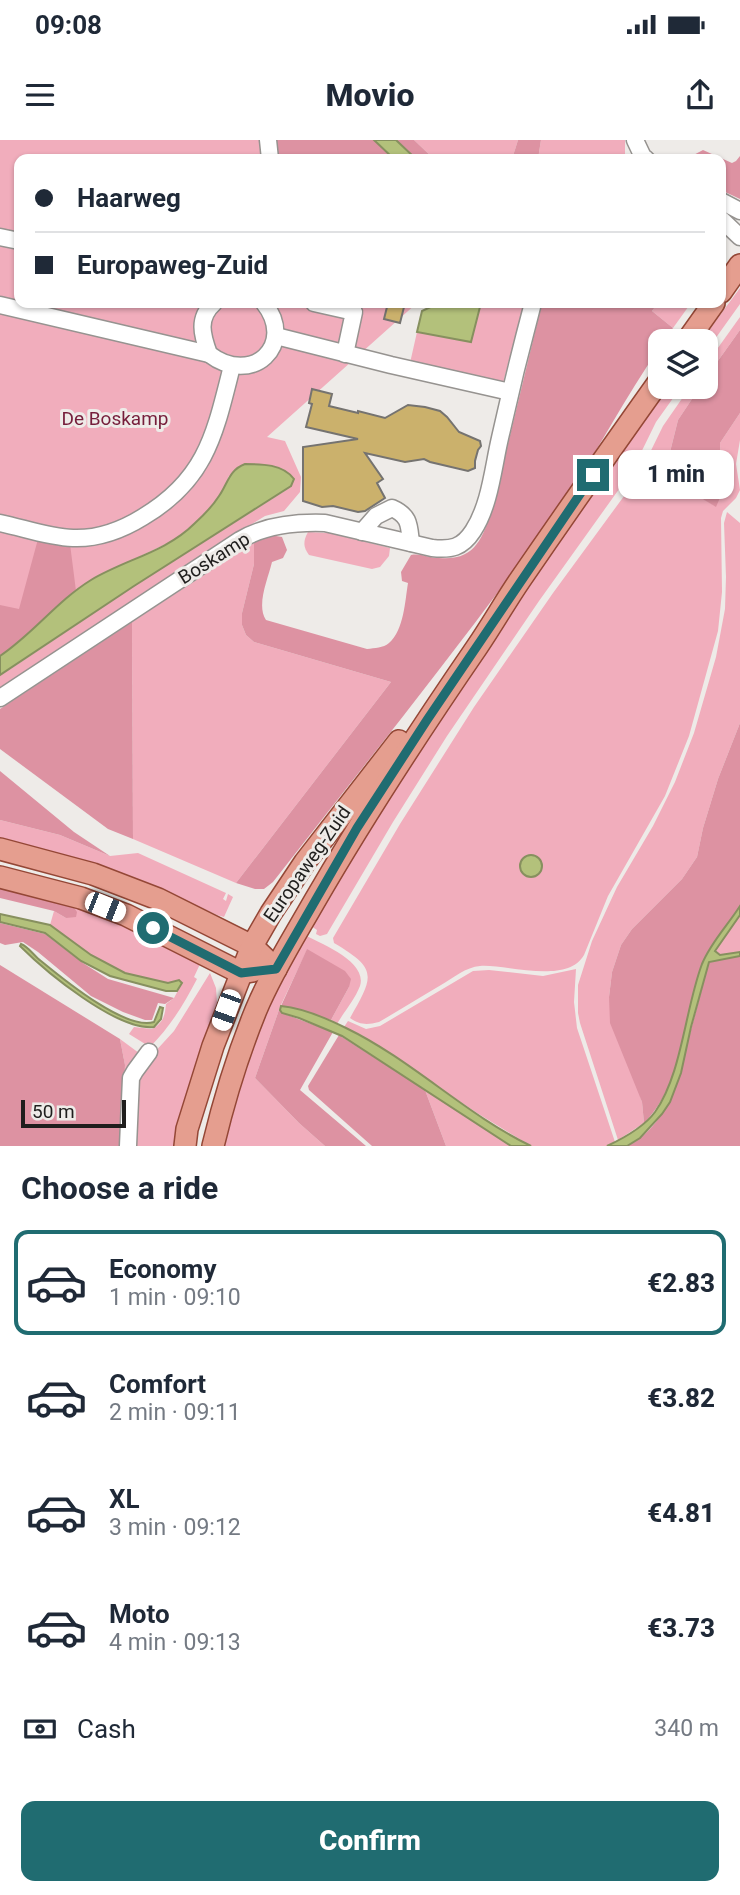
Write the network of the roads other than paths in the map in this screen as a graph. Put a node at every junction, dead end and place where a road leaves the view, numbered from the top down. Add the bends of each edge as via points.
1 (726, 224) edge
2 (740, 237) edge
3 (740, 265) edge
4 (726, 285) edge
5 (17, 308) edge
6 (209, 308) edge
7 (268, 308) edge
8 (336, 308) edge
9 (532, 308) edge
10 (710, 308) edge
11 (696, 329) edge
12 (276, 336) junction
13 (209, 354) junction
14 (345, 354) junction
15 (232, 366) junction
16 (510, 391) junction
17 (648, 397) edge
18 (0, 523) edge
19 (362, 532) junction
20 (411, 543) junction
21 (519, 583) junction
22 (0, 698) edge
23 (0, 849) edge
24 (0, 877) edge
25 (252, 946) junction
26 (276, 969) junction
27 (241, 973) junction
28 (149, 1052) dead end
29 (128, 1146) edge
30 (185, 1146) edge
31 (213, 1146) edge

1 - 2 street
3 - 4 main road
5 - 13 street
6 - 13 street via 202,322
7 - 12 street
8 - 14 street via 354,312
9 - 16 street, Boskamp
10 - 11 main road
12 - 14 street
12 - 15 street via 268,354 258,362
13 - 15 street
14 - 16 street
15 - 18 street via 209,446 189,478 164,504 111,533 88,538 57,537
16 - 20 street, Boskamp via 483,510 472,532 462,544 448,550
17 - 21 main road, Europaweg-Zuid
19 - 20 street, Boskamp
19 - 20 street via 376,516 392,508 405,516
19 - 22 street, Boskamp via 308,523 252,533
21 - 25 main road, Europaweg-Zuid via 305,862
21 - 26 main road, Europaweg-Zuid via 357,828
23 - 25 main road via 93,874 158,899
24 - 27 main road via 105,907
25 - 26 main road
25 - 27 main road, Europaweg-Zuid
26 - 27 main road
26 - 31 main road, Europaweg-Zuid via 242,1048
27 - 30 main road, Europaweg-Zuid via 213,1046
28 - 29 street via 131,1078

